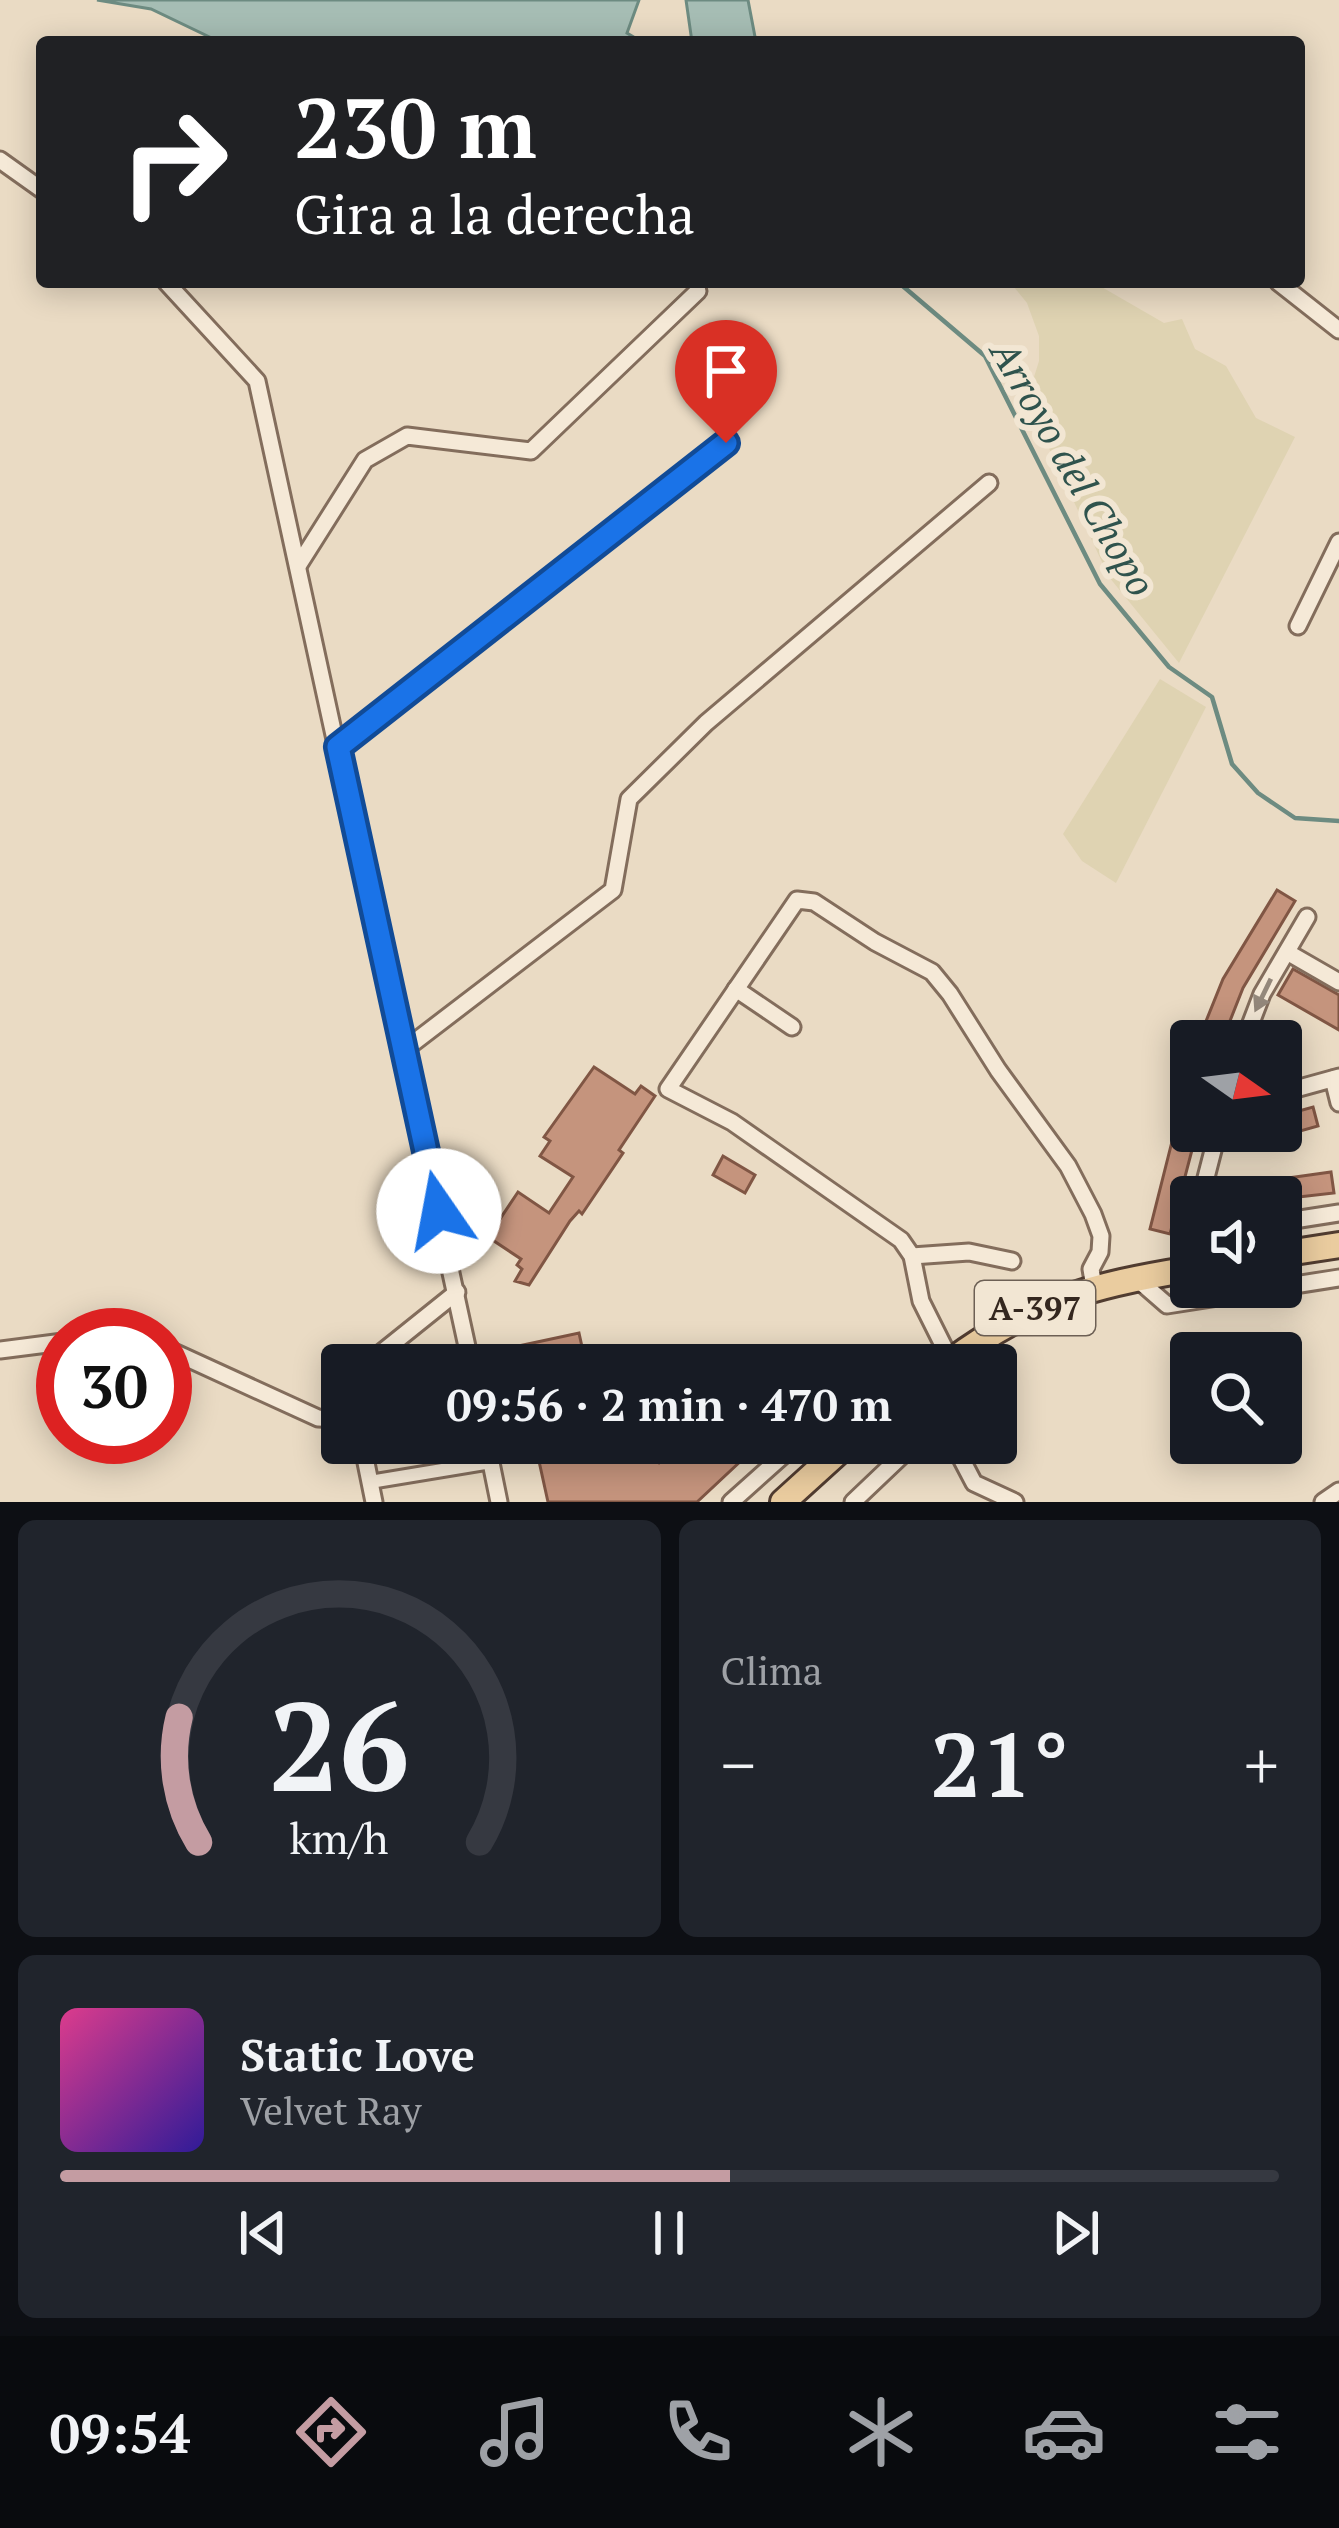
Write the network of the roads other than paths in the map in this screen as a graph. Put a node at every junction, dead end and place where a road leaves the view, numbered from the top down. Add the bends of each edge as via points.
1 (0, 160) edge
2 (36, 186) edge
3 (172, 288) edge
4 (1286, 288) edge
5 (698, 291) dead end
6 (1339, 330) edge
7 (726, 443) dead end
8 (989, 483) dead end
9 (1339, 542) edge
10 (298, 566) junction
11 (1298, 626) dead end
12 (338, 747) junction
13 (1307, 917) dead end
14 (1287, 952) junction
15 (1339, 982) edge
16 (736, 988) junction
17 (1252, 1020) edge
18 (792, 1027) dead end
19 (404, 1050) junction
20 (1336, 1078) edge
21 (1302, 1087) edge
22 (1339, 1102) edge
23 (1339, 1213) edge
24 (1302, 1219) edge
25 (1339, 1245) edge
26 (1302, 1251) edge
27 (912, 1256) junction
28 (1012, 1261) dead end
29 (1170, 1272) edge
30 (1136, 1278) junction
31 (1339, 1278) edge
32 (1094, 1287) junction
33 (457, 1292) junction
34 (392, 1344) edge
35 (467, 1344) edge
36 (941, 1344) edge
37 (976, 1344) edge
38 (36, 1345) edge
39 (0, 1350) edge
40 (192, 1360) edge
41 (321, 1418) edge
42 (366, 1464) edge
43 (479, 1464) edge
44 (491, 1464) edge
45 (774, 1464) edge
46 (825, 1464) edge
47 (893, 1464) edge
48 (964, 1464) edge
49 (370, 1482) junction
50 (1339, 1491) edge
51 (374, 1502) edge
52 (499, 1502) edge
53 (731, 1502) edge
54 (783, 1502) edge
55 (854, 1502) edge
56 (1015, 1502) edge
57 (1323, 1502) edge

1 - 2 street
3 - 10 street via 257,381
4 - 6 street
5 - 10 street via 531,451 407,436 365,460
7 - 12 street
8 - 19 street via 628,799 613,890
9 - 11 street
10 - 12 street
12 - 19 street
13 - 14 street
14 - 15 street
14 -> 17 street
16 - 18 street
16 - 27 street via 668,1088 820,1181
16 - 32 street via 806,898 932,972 1094,1214 1101,1236
19 - 33 street
20 - 21 street
20 - 22 street
23 - 24 street
25 - 26 main road
27 - 28 street via 969,1252
27 - 36 street
29 - 30 main road, A-397
30 - 31 street via 1167,1305
30 - 32 main road, A-397
32 - 37 main road, A-397 via 1017,1316
33 - 34 street
33 - 35 street
38 - 39 street
40 - 41 street
42 - 49 street
43 - 49 street
44 - 52 street
45 - 53 street
46 - 54 main road
47 - 55 street
48 - 56 street via 974,1483
49 - 51 street
50 - 57 street

